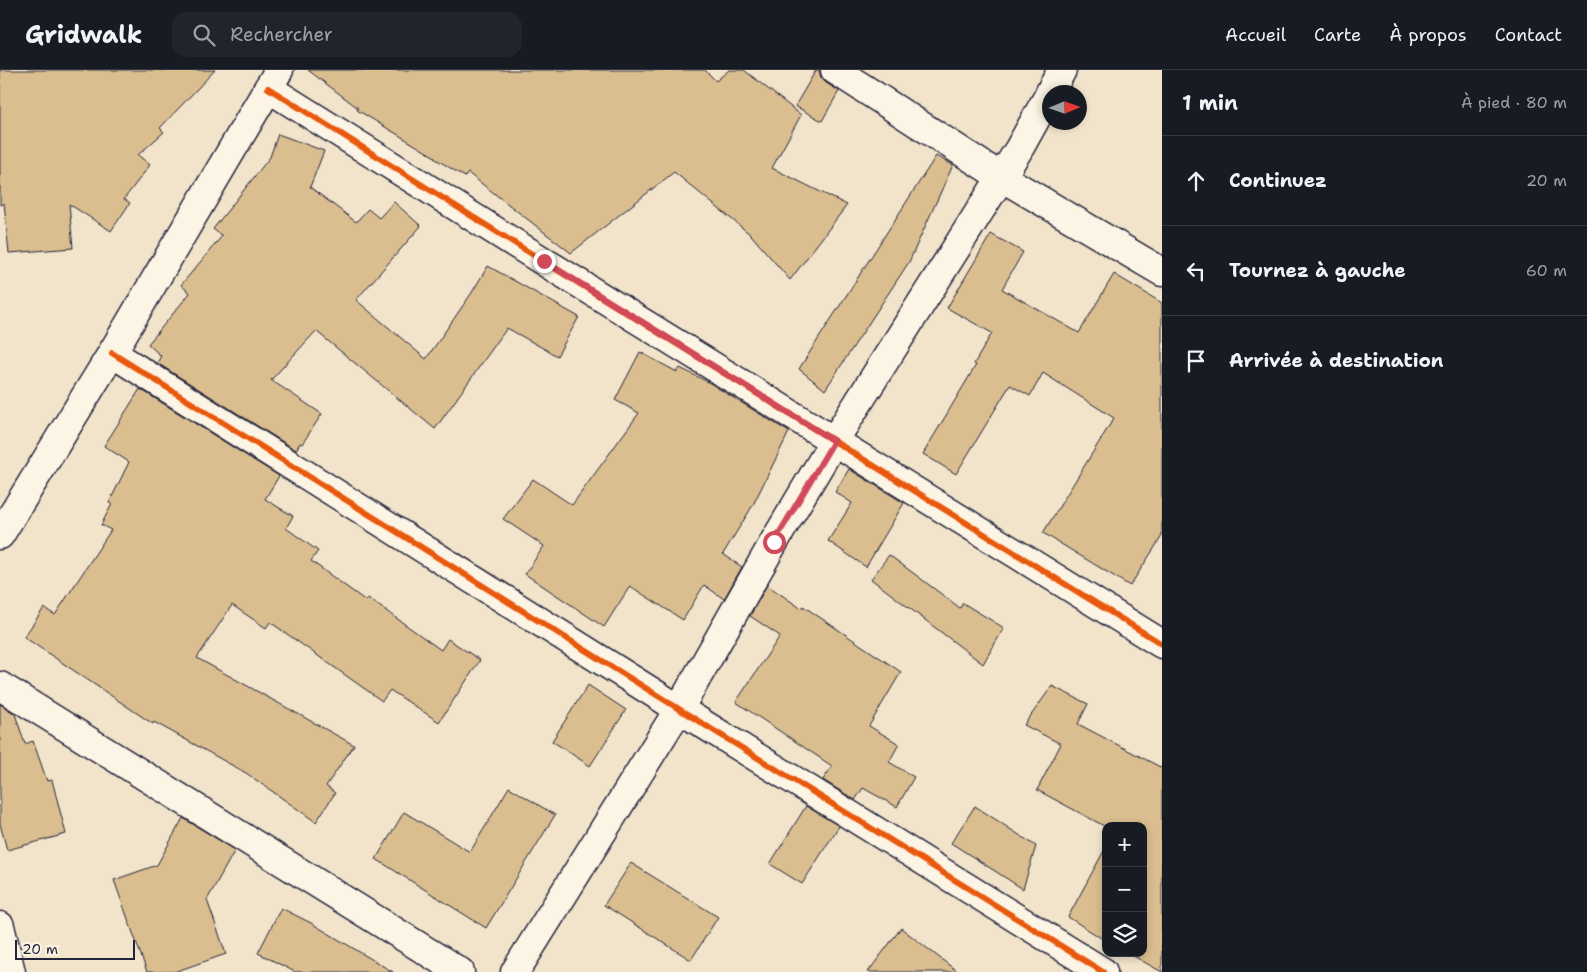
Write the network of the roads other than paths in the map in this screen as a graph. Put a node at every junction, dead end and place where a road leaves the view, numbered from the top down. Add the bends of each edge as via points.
1 (835, 70) edge
2 (1062, 70) edge
3 (274, 79) edge
4 (1054, 85) edge
5 (1042, 107) edge
6 (1001, 177) junction
7 (1162, 272) edge
8 (112, 354) junction
9 (834, 441) junction
10 (0, 535) edge
11 (1162, 644) edge
12 (0, 686) edge
13 (679, 709) junction
14 (0, 926) edge
15 (11, 972) edge
16 (460, 972) edge
17 (514, 972) edge
18 (1103, 972) edge

1 - 6 street
2 - 4 street
3 - 8 street
3 - 9 street
5 - 6 street
6 - 7 street
6 - 9 street
8 - 10 street
8 - 13 street
9 - 11 street
9 - 13 street
12 - 16 street
13 - 17 street
13 - 18 street
14 - 15 street

